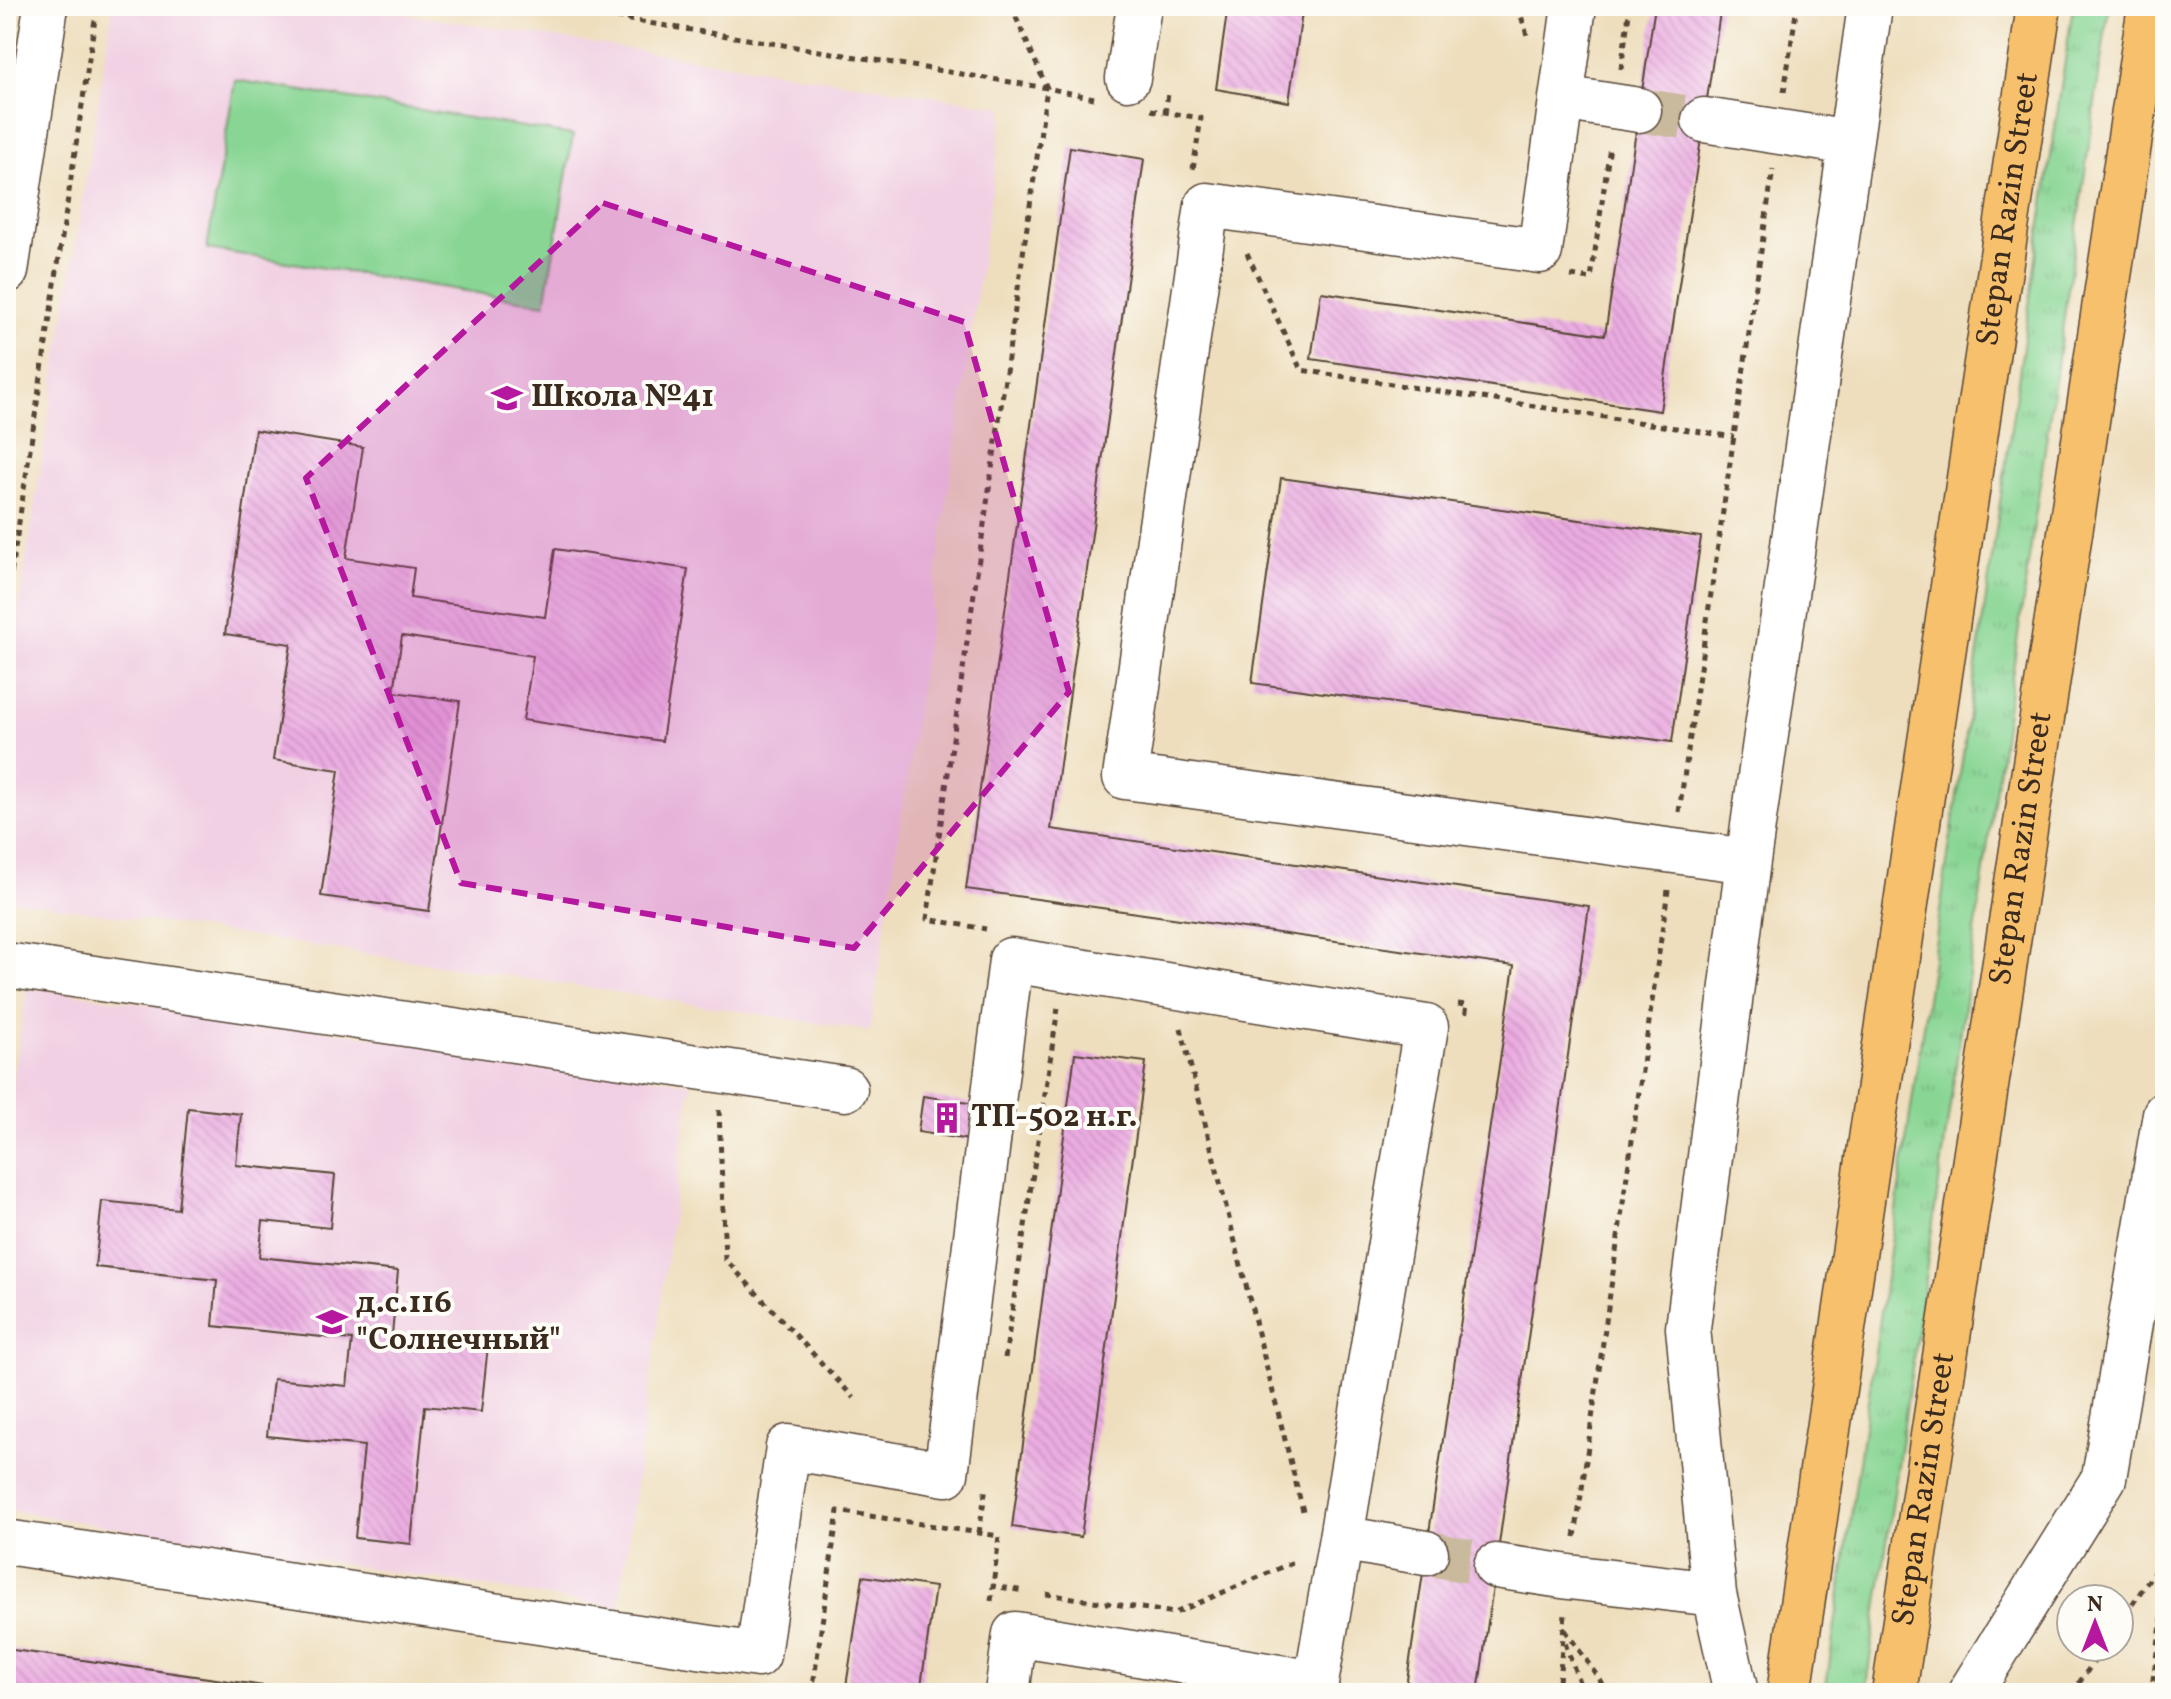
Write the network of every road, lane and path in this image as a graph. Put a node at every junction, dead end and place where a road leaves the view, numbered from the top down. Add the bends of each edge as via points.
1 (46, 6) edge
2 (97, 6) edge
3 (1011, 6) edge
4 (1139, 6) edge
5 (1574, 6) edge
6 (1870, 6) edge
7 (2039, 6) edge
8 (2150, 6) edge
9 (1128, 96) junction
10 (1561, 98) junction
11 (1639, 110) tunnel mouth
12 (1704, 120) tunnel mouth
13 (1850, 143) junction
14 (1192, 179) dead end
15 (1244, 246) dead end
16 (6, 271) edge
17 (1734, 437) dead end
18 (6, 608) edge
19 (1748, 861) junction
20 (6, 965) edge
21 (1063, 969) junction
22 (1170, 986) junction
23 (845, 1089) dead end
24 (719, 1109) dead end
25 (2165, 1114) edge
26 (1005, 1361) dead end
27 (854, 1398) dead end
28 (986, 1486) dead end
29 (979, 1533) junction
30 (6, 1542) edge
31 (1331, 1546) junction
32 (1426, 1553) tunnel mouth
33 (2165, 1556) edge
34 (1496, 1566) tunnel mouth
35 (993, 1586) junction
36 (1714, 1594) junction
37 (2165, 1598) edge
38 (2135, 1600) edge
39 (991, 1601) dead end
40 (1564, 1629) dead end
41 (1563, 1638) dead end
42 (2093, 1663) edge
43 (812, 1693) edge
44 (1007, 1693) edge
45 (1583, 1693) edge
46 (1609, 1693) edge
47 (1736, 1693) edge
48 (1789, 1693) edge
49 (1894, 1693) edge
50 (1970, 1693) edge
51 (2072, 1693) edge
52 (2151, 1693) edge

1 - 16 street
2 - 18 path
3 - 9 path via 1047,88
4 - 9 street
5 - 10 street
6 - 13 street
7 - 48 main road, Stepan Razin Street
8 - 49 main road, Stepan Razin Street
9 - 14 path via 1201,118
10 - 11 street
10 - 19 street via 1540,251 1207,205 1125,777
12 - 13 street
13 - 19 street
15 - 17 path via 1301,370
19 - 36 street via 1688,1328
20 - 23 street
21 - 22 street
21 - 26 path
21 - 30 street via 1011,960 946,1474 788,1447 758,1655
22 - 31 path
22 - 31 street via 1426,1027
24 - 27 path via 725,1259
25 - 50 street via 2104,1478
28 - 29 path
29 - 35 path via 999,1536
29 - 43 path via 838,1511
31 - 32 street
31 - 35 path via 1175,1613
31 - 44 street via 1316,1683 1015,1634
33 - 38 path
34 - 36 street
35 - 39 path
36 - 47 street
37 - 52 path
40 - 46 path
41 - 45 path
42 - 51 path

